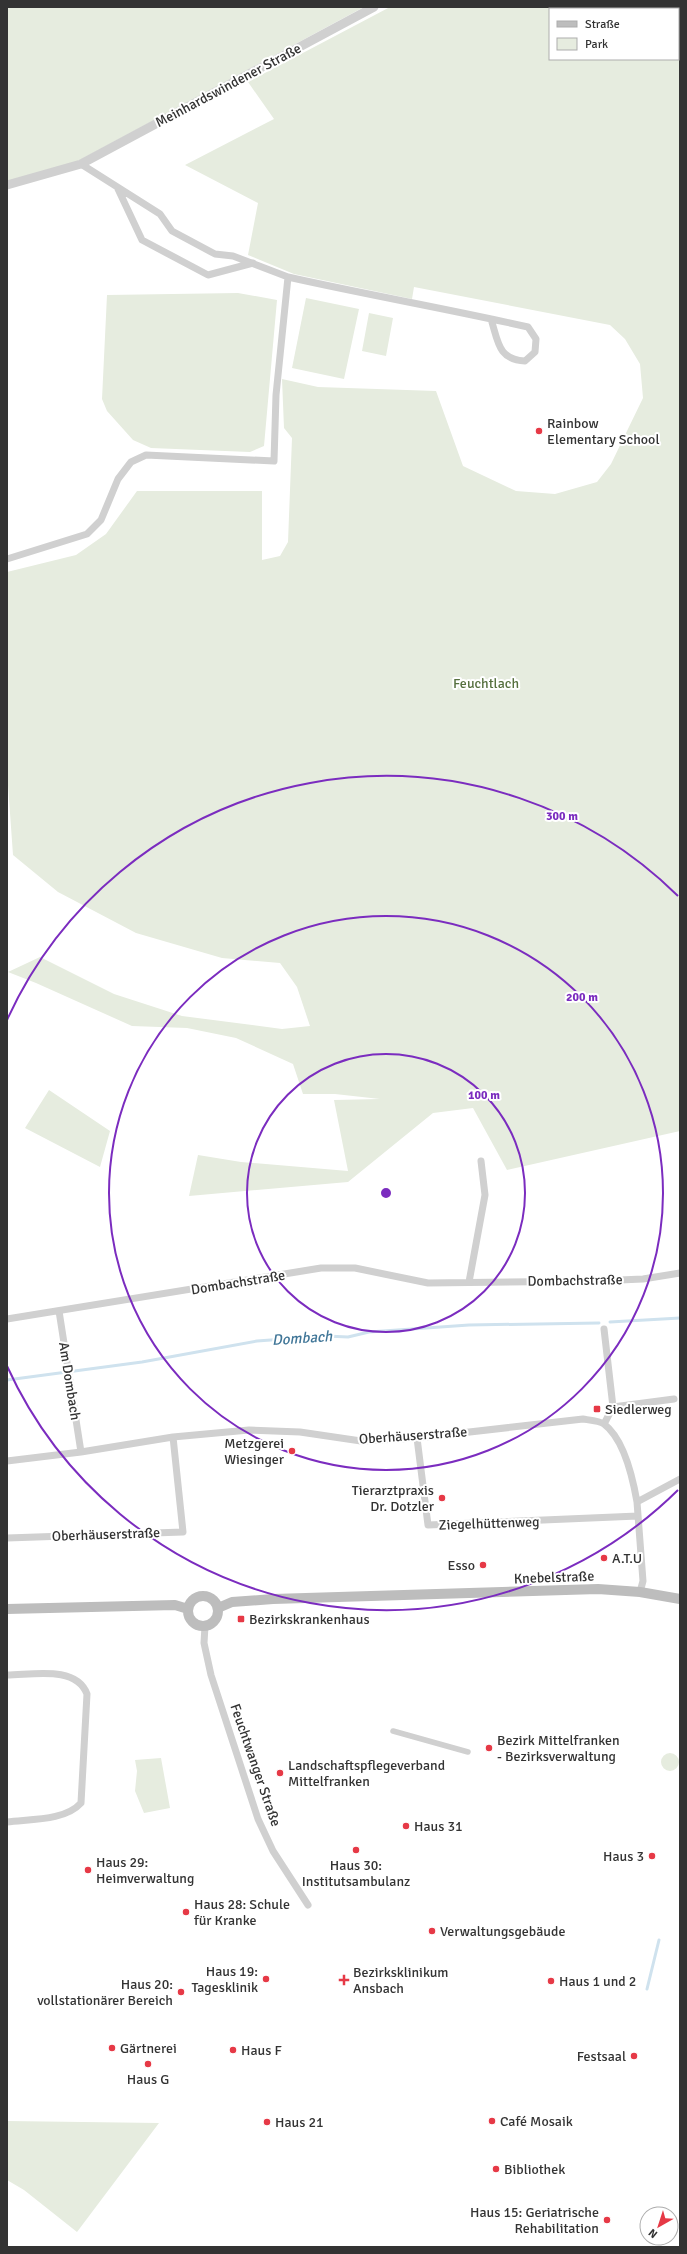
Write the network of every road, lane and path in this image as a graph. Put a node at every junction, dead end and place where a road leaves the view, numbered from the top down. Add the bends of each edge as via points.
1 (374, 7) edge
2 (81, 164) junction
3 (7, 185) edge
4 (118, 189) junction
5 (254, 263) junction
6 (288, 278) junction
7 (491, 319) junction
8 (7, 559) edge
9 (481, 1161) dead end
10 (680, 1274) edge
11 (470, 1282) junction
12 (59, 1311) junction
13 (7, 1319) edge
14 (604, 1329) dead end
15 (674, 1399) dead end
16 (613, 1407) junction
17 (604, 1424) junction
18 (173, 1437) junction
19 (417, 1438) junction
20 (81, 1452) junction
21 (7, 1460) edge
22 (680, 1480) edge
23 (637, 1502) junction
24 (638, 1516) junction
25 (7, 1538) edge
26 (640, 1592) junction
27 (680, 1599) edge
28 (218, 1608) junction
29 (7, 1609) edge
30 (188, 1609) junction
31 (205, 1626) junction
32 (7, 1675) edge
33 (393, 1731) dead end
34 (468, 1752) dead end
35 (7, 1822) edge
36 (308, 1905) dead end

1 - 2 street, Meinhardswindener Straße
2 - 3 street, Meinhardswindener Straße
2 - 4 street
4 - 5 street via 160,214 172,231 215,254 233,256
4 - 5 street via 142,240 208,275
5 - 6 street
6 - 7 street
6 - 8 street via 276,395 274,461 146,455 131,462 118,479 101,520 87,534
7 - 7 street via 501,352 513,361 525,361 535,352 536,339 528,327
9 - 11 street via 485,1195
10 - 11 street, Dombachstraße via 596,1281
11 - 12 street, Dombachstraße via 428,1283 355,1268 321,1268
12 - 13 street, Dombachstraße
12 - 20 street, Am Dombach
14 - 16 street
15 - 16 street
16 - 17 street
17 - 19 street, Oberhäuserstraße via 583,1419 565,1419
17 - 23 street via 619,1444 632,1473
18 - 19 street, Oberhäuserstraße via 249,1430 300,1432 361,1441
18 - 20 street, Oberhäuserstraße
18 - 25 street, Oberhäuserstraße via 183,1532
19 - 24 street, Ziegelhüttenweg via 428,1525
20 - 21 street, Oberhäuserstraße
22 - 23 street
23 - 24 street
24 - 26 street via 643,1581
26 - 27 main road, Knebelstraße
26 - 28 main road, Knebelstraße via 598,1589 273,1599 232,1602
28 - 30 main road via 212,1599 202,1596 193,1600
28 - 31 main road via 214,1621
29 - 30 main road via 175,1605
30 - 31 main road via 194,1623
31 - 36 street, Feuchtwanger Straße via 204,1642 211,1675 258,1819 273,1851
32 - 35 street via 65,1674 84,1686 87,1694 81,1803 75,1810 58,1816
33 - 34 street

